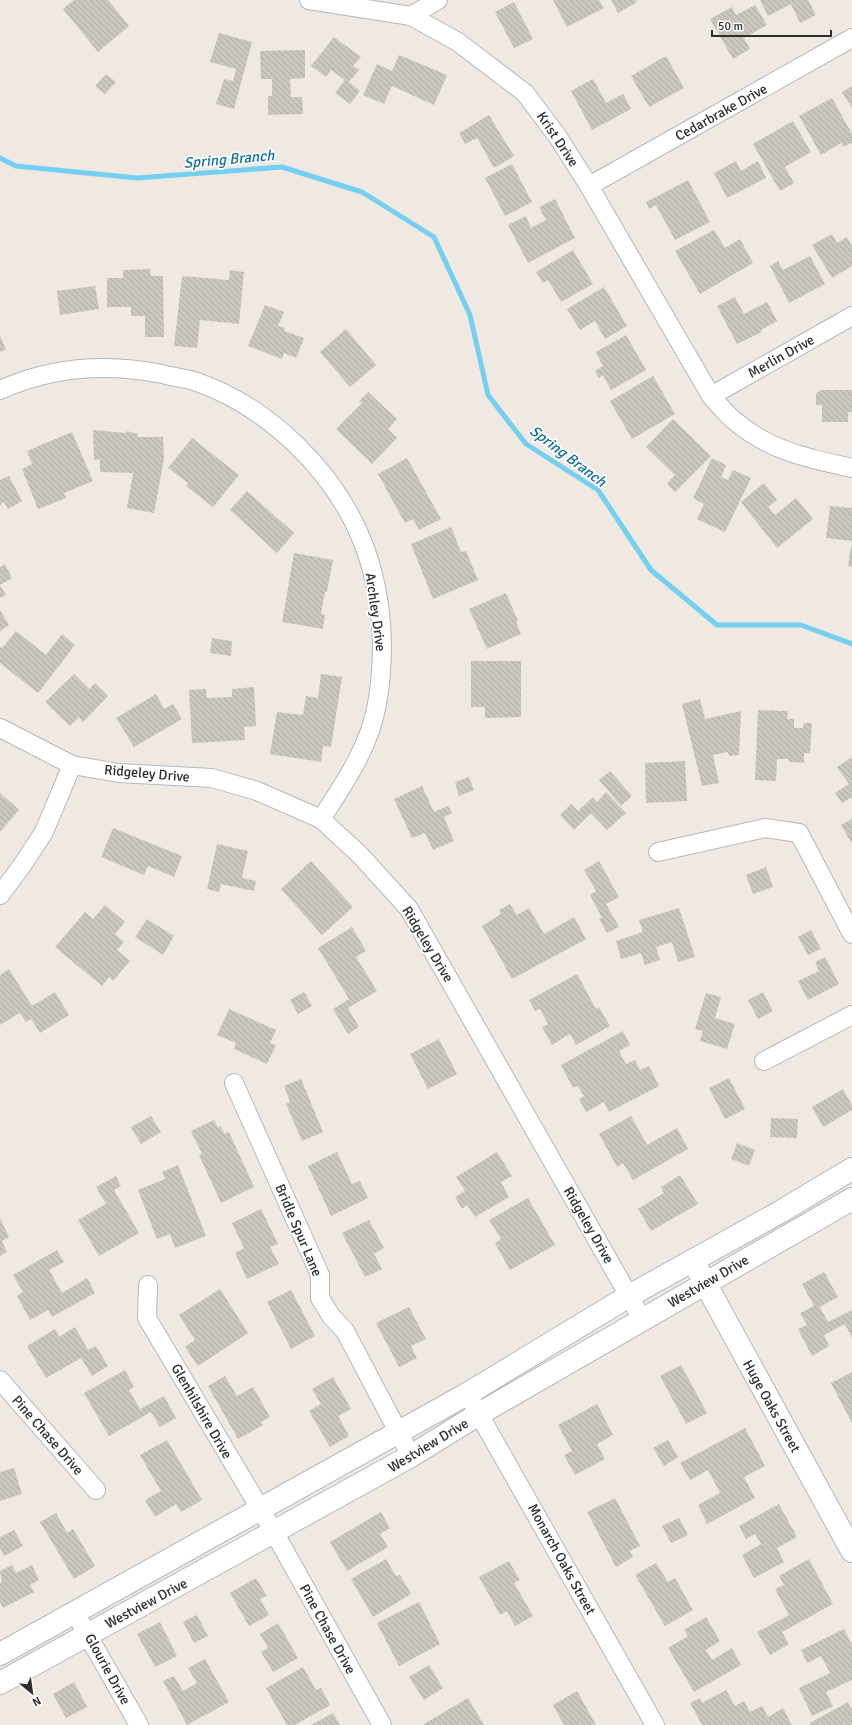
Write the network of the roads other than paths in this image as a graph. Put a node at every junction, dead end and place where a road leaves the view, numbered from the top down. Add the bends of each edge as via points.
1 (309, 0) edge
2 (438, 0) edge
3 (411, 16) junction
4 (852, 38) edge
5 (589, 186) junction
6 (852, 316) edge
7 (0, 390) edge
8 (711, 396) junction
9 (852, 468) edge
10 (0, 728) edge
11 (72, 765) junction
12 (321, 819) junction
13 (658, 852) dead end
14 (0, 895) edge
15 (852, 934) edge
16 (852, 1015) edge
17 (764, 1061) dead end
18 (234, 1083) dead end
19 (852, 1169) edge
20 (852, 1199) edge
21 (693, 1260) junction
22 (705, 1283) junction
23 (148, 1285) dead end
24 (629, 1296) junction
25 (642, 1319) junction
26 (0, 1380) edge
27 (467, 1394) junction
28 (479, 1414) junction
29 (399, 1432) junction
30 (411, 1456) junction
31 (96, 1490) dead end
32 (260, 1510) junction
33 (274, 1532) junction
34 (852, 1551) edge
35 (75, 1613) junction
36 (89, 1634) junction
37 (0, 1654) edge
38 (0, 1683) edge
39 (139, 1725) edge
40 (382, 1725) edge
41 (655, 1725) edge

1 - 3 street, Krist Drive
2 - 3 street
3 - 5 street, Krist Drive via 458,42 526,93
4 - 5 street, Cedarbrake Drive
5 - 8 street, Krist Drive
6 - 8 street, Merlin Drive
7 - 12 street, Archley Drive via 18,382 62,370 98,368 140,370 194,381 241,403 278,429 321,470 349,515 365,548 375,588 381,629 382,660 377,706 366,742 342,788
8 - 9 street, Krist Drive via 736,422 779,449
10 - 11 street, Ridgeley Drive
11 - 12 street, Ridgeley Drive via 119,773 212,778 257,791
11 - 14 street via 44,832
12 - 24 street, Ridgeley Drive via 360,855 409,909
13 - 15 street via 766,828 799,833
16 - 17 street
18 - 29 street, Bridle Spur Lane via 320,1275 320,1298 331,1316 346,1332
19 - 21 main road, Westview Drive
20 - 22 main road, Westview Drive
21 - 22 main road, Huge Oaks Street
21 - 24 main road, Westview Drive
22 - 25 main road, Westview Drive
22 - 34 main road, Huge Oaks Street
23 - 32 street, Glenhilshire Drive via 147,1318
24 - 25 street, Ridgeley Drive
24 - 27 main road, Westview Drive
25 - 28 main road, Westview Drive
26 - 31 street, Pine Chase Drive
27 - 28 street, Monarch Oaks Street
27 - 29 main road, Westview Drive
28 - 30 main road, Westview Drive
28 - 41 street, Monarch Oaks Street
29 - 30 street, Bridle Spur Lane
29 - 32 main road, Westview Drive
30 - 33 main road, Westview Drive
32 - 33 street, Glenhilshire Drive
32 - 35 main road, Westview Drive
33 - 36 main road, Westview Drive
33 - 40 street, Pine Chase Drive
35 - 36 street, Glourie Drive
35 - 37 main road, Westview Drive
36 - 38 main road, Westview Drive
36 - 39 street, Glourie Drive

